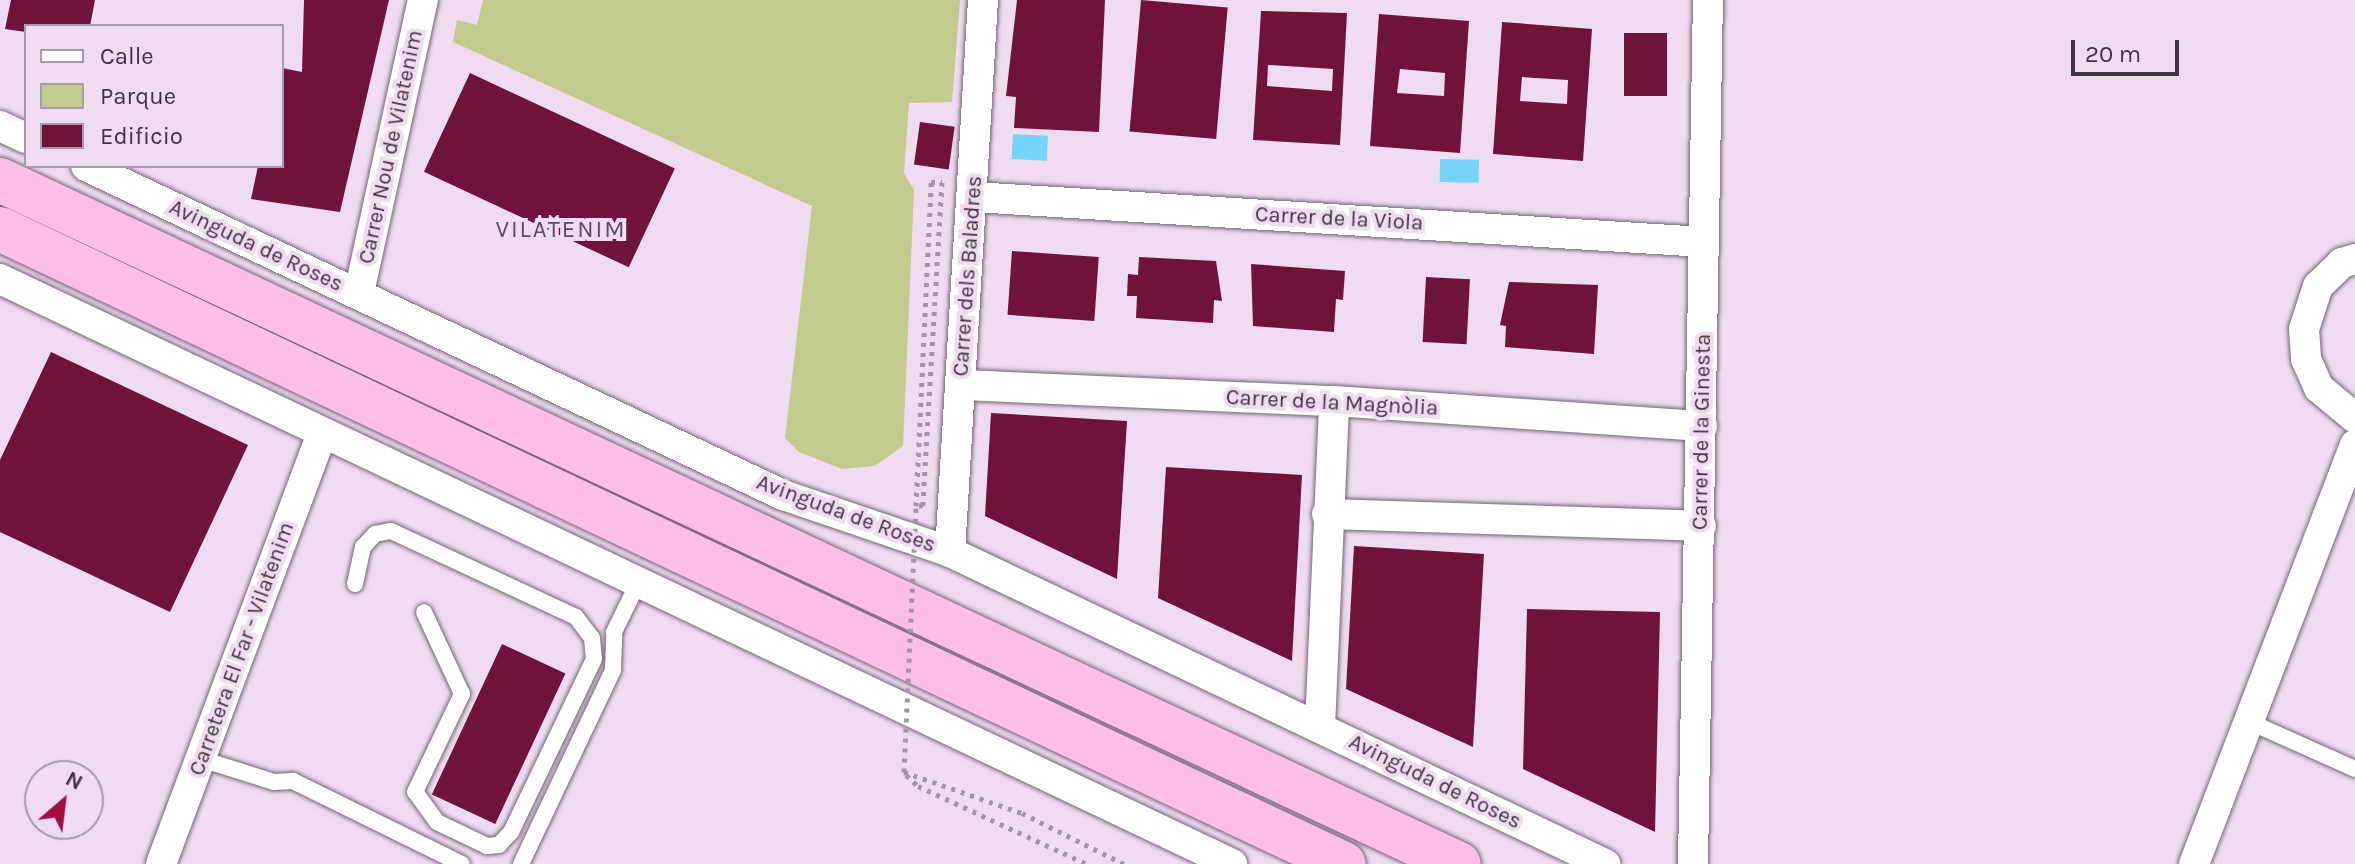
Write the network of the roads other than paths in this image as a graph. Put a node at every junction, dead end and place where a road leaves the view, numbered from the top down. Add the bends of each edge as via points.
1 (423, 0) edge
2 (983, 0) edge
3 (1708, 0) edge
4 (0, 126) edge
5 (24, 137) edge
6 (90, 168) edge
7 (0, 180) edge
8 (974, 197) junction
9 (0, 229) edge
10 (1704, 242) junction
11 (2355, 259) edge
12 (0, 279) edge
13 (359, 293) junction
14 (962, 385) junction
15 (1334, 401) junction
16 (2355, 418) edge
17 (1702, 426) junction
18 (322, 434) junction
19 (2355, 445) edge
20 (1327, 514) junction
21 (1701, 526) junction
22 (951, 540) junction
23 (355, 584) dead end
24 (637, 585) junction
25 (424, 612) dead end
26 (2250, 722) junction
27 (1320, 727) junction
28 (201, 759) junction
29 (2355, 769) edge
30 (161, 864) edge
31 (462, 864) edge
32 (521, 864) edge
33 (1232, 864) edge
34 (1344, 864) edge
35 (1459, 864) edge
36 (1605, 864) edge
37 (1693, 864) edge
38 (2194, 864) edge

1 - 13 street, Carrer Nou de Vilatenim
2 - 8 street, Carrer dels Baladres
3 - 10 street, Carrer de la Ginesta
4 - 5 street
6 - 13 street, Avinguda de Roses
7 - 35 highway
8 - 10 street, Carrer de la Viola
8 - 14 street, Carrer dels Baladres
9 - 34 highway
10 - 17 street, Carrer de la Ginesta
11 - 16 street via 2342,263 2318,286 2304,329 2306,359 2319,388
12 - 18 street
13 - 22 street, Avinguda de Roses via 783,495
14 - 15 street, Carrer de la Magnòlia
14 - 22 street, Carrer dels Baladres
15 - 17 street, Carrer de la Magnòlia
15 - 20 street
17 - 21 street, Carrer de la Ginesta
18 - 24 street
18 - 28 street, Carretera El Far - Vilatenim
19 - 26 street
20 - 21 street
20 - 27 street
21 - 37 street, Carrer de la Ginesta
22 - 27 street, Avinguda de Roses
23 - 25 lane via 363,547 375,534 391,531 576,617 592,638 594,659 511,832 499,845 487,846 437,822 415,792 462,694
24 - 32 lane via 614,632 613,670
24 - 33 street
26 - 29 lane
26 - 38 street
27 - 36 street, Avinguda de Roses
28 - 30 street, Carretera El Far - Vilatenim
28 - 31 lane via 274,782 293,781

